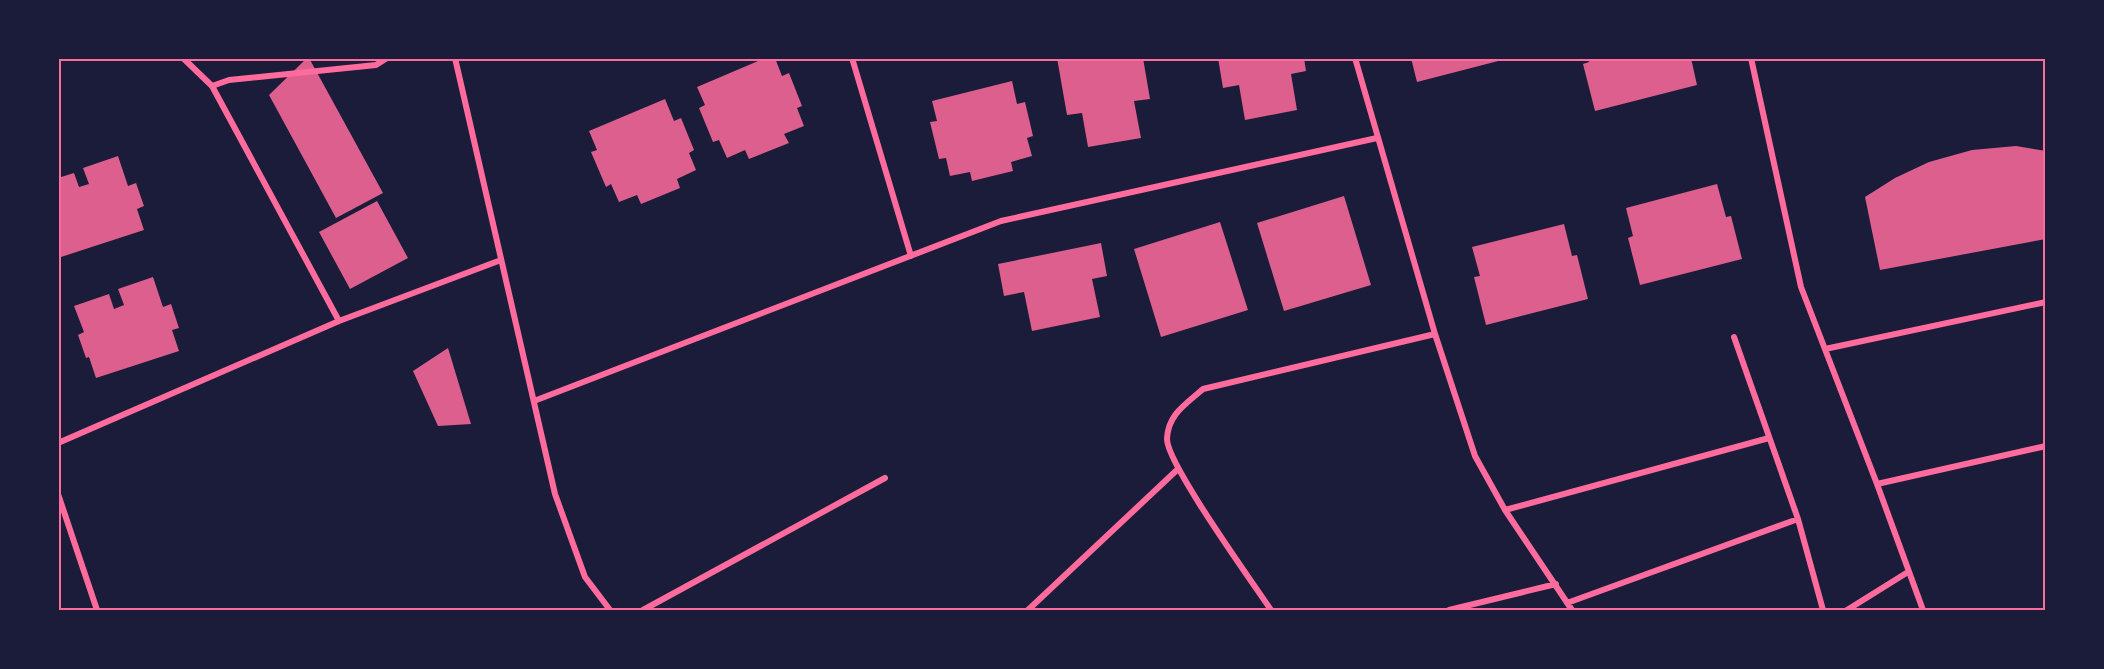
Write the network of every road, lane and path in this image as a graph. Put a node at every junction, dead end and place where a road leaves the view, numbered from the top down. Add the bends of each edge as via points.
1 (183, 58) edge
2 (387, 58) edge
3 (455, 58) edge
4 (852, 58) edge
5 (1355, 58) edge
6 (1751, 58) edge
7 (212, 86) junction
8 (1377, 138) junction
9 (911, 256) junction
10 (501, 260) junction
11 (2046, 302) edge
12 (339, 321) junction
13 (1435, 334) junction
14 (1734, 338) dead end
15 (1825, 349) junction
16 (534, 401) junction
17 (1769, 438) junction
18 (58, 443) edge
19 (2046, 446) edge
20 (1178, 469) junction
21 (885, 478) dead end
22 (1877, 484) junction
23 (58, 494) edge
24 (1505, 510) junction
25 (1798, 519) junction
26 (1908, 572) junction
27 (1556, 584) junction
28 (1567, 603) junction
29 (97, 610) edge
30 (610, 610) edge
31 (643, 610) edge
32 (1028, 610) edge
33 (1271, 610) edge
34 (1449, 610) edge
35 (1572, 610) edge
36 (1823, 610) edge
37 (1847, 610) edge
38 (1923, 610) edge

1 - 7 street
2 - 7 street via 376,65 229,80
3 - 10 street
4 - 9 street
5 - 8 street
6 - 15 street via 1801,287
7 - 12 street
8 - 9 street via 1001,221
8 - 13 street
9 - 16 street
10 - 12 street
10 - 16 street
11 - 15 street
12 - 18 street
13 - 20 street via 1203,389 1174,414 1167,440
13 - 24 street via 1475,456
14 - 17 street
15 - 22 street
16 - 30 street via 555,494 585,577
17 - 24 street
17 - 25 street
19 - 22 street
20 - 32 street
20 - 33 street
21 - 31 street
22 - 26 street
23 - 29 street
24 - 27 street
25 - 28 street
25 - 36 street
26 - 37 street
26 - 38 street
27 - 28 street
27 - 34 street
28 - 35 street

